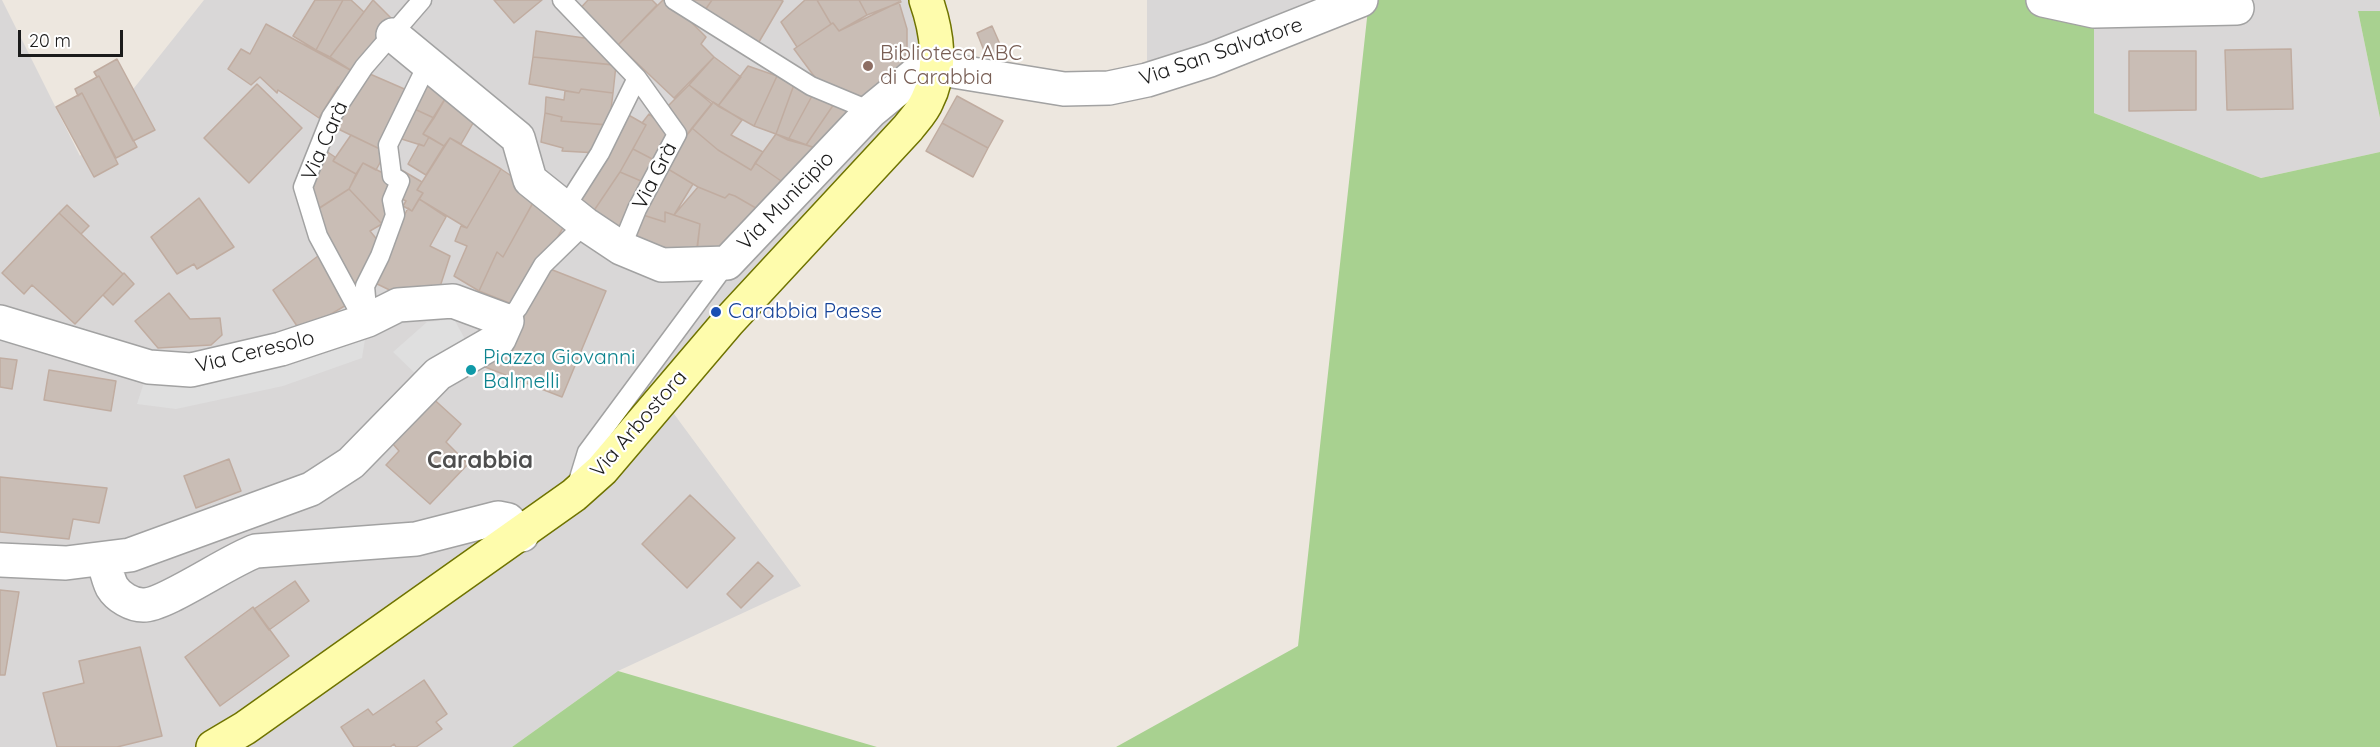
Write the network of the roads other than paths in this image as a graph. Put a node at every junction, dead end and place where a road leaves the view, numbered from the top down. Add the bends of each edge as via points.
1 (422, 0) edge
2 (562, 0) edge
3 (674, 0) edge
4 (926, 0) edge
5 (1361, 0) edge
6 (2043, 0) edge
7 (2237, 8) dead end
8 (393, 35) junction
9 (427, 64) junction
10 (936, 68) junction
11 (637, 78) junction
12 (872, 111) junction
13 (575, 216) junction
14 (621, 248) junction
15 (727, 263) junction
16 (366, 321) junction
17 (507, 321) junction
18 (0, 322) edge
19 (574, 495) junction
20 (522, 534) junction
21 (0, 560) edge
22 (104, 561) junction
23 (213, 747) edge

1 - 8 lane, Via Carà
2 - 11 lane
3 - 12 lane via 811,86
4 - 10 street, Via Arbostora via 937,39
5 - 10 street, Via San Salvatore via 1210,60 1108,88 1064,89
6 - 7 street via 2094,11
8 - 9 street, Via Municipio
8 - 16 lane, Via Carà via 364,67 331,117 303,187 318,236
9 - 13 street, Via Municipio via 518,138 530,180
9 - 16 lane via 388,145 392,176 400,181 392,200 395,215 365,286
10 - 12 street, Via Municipio via 916,74
10 - 19 street, Via Arbostora via 928,101 908,128 728,322 602,470
11 - 13 lane via 600,153
11 - 14 lane, Via Grà via 677,134
12 - 15 street, Via Municipio
13 - 14 street, Via Municipio
13 - 17 lane
14 - 15 street, Via Municipio via 662,265
15 - 19 lane via 587,452
16 - 17 street, Via Ceresolo via 398,305 453,301
16 - 18 street, Via Ceresolo via 281,349 191,370 149,368
17 - 22 street via 499,339 438,374 351,463 311,489
19 - 20 street, Via Arbostora
20 - 22 street via 508,520 498,518 416,539 256,551 236,558 163,600 144,605 125,600 112,588
20 - 23 street, Via Arbostora
21 - 22 street

